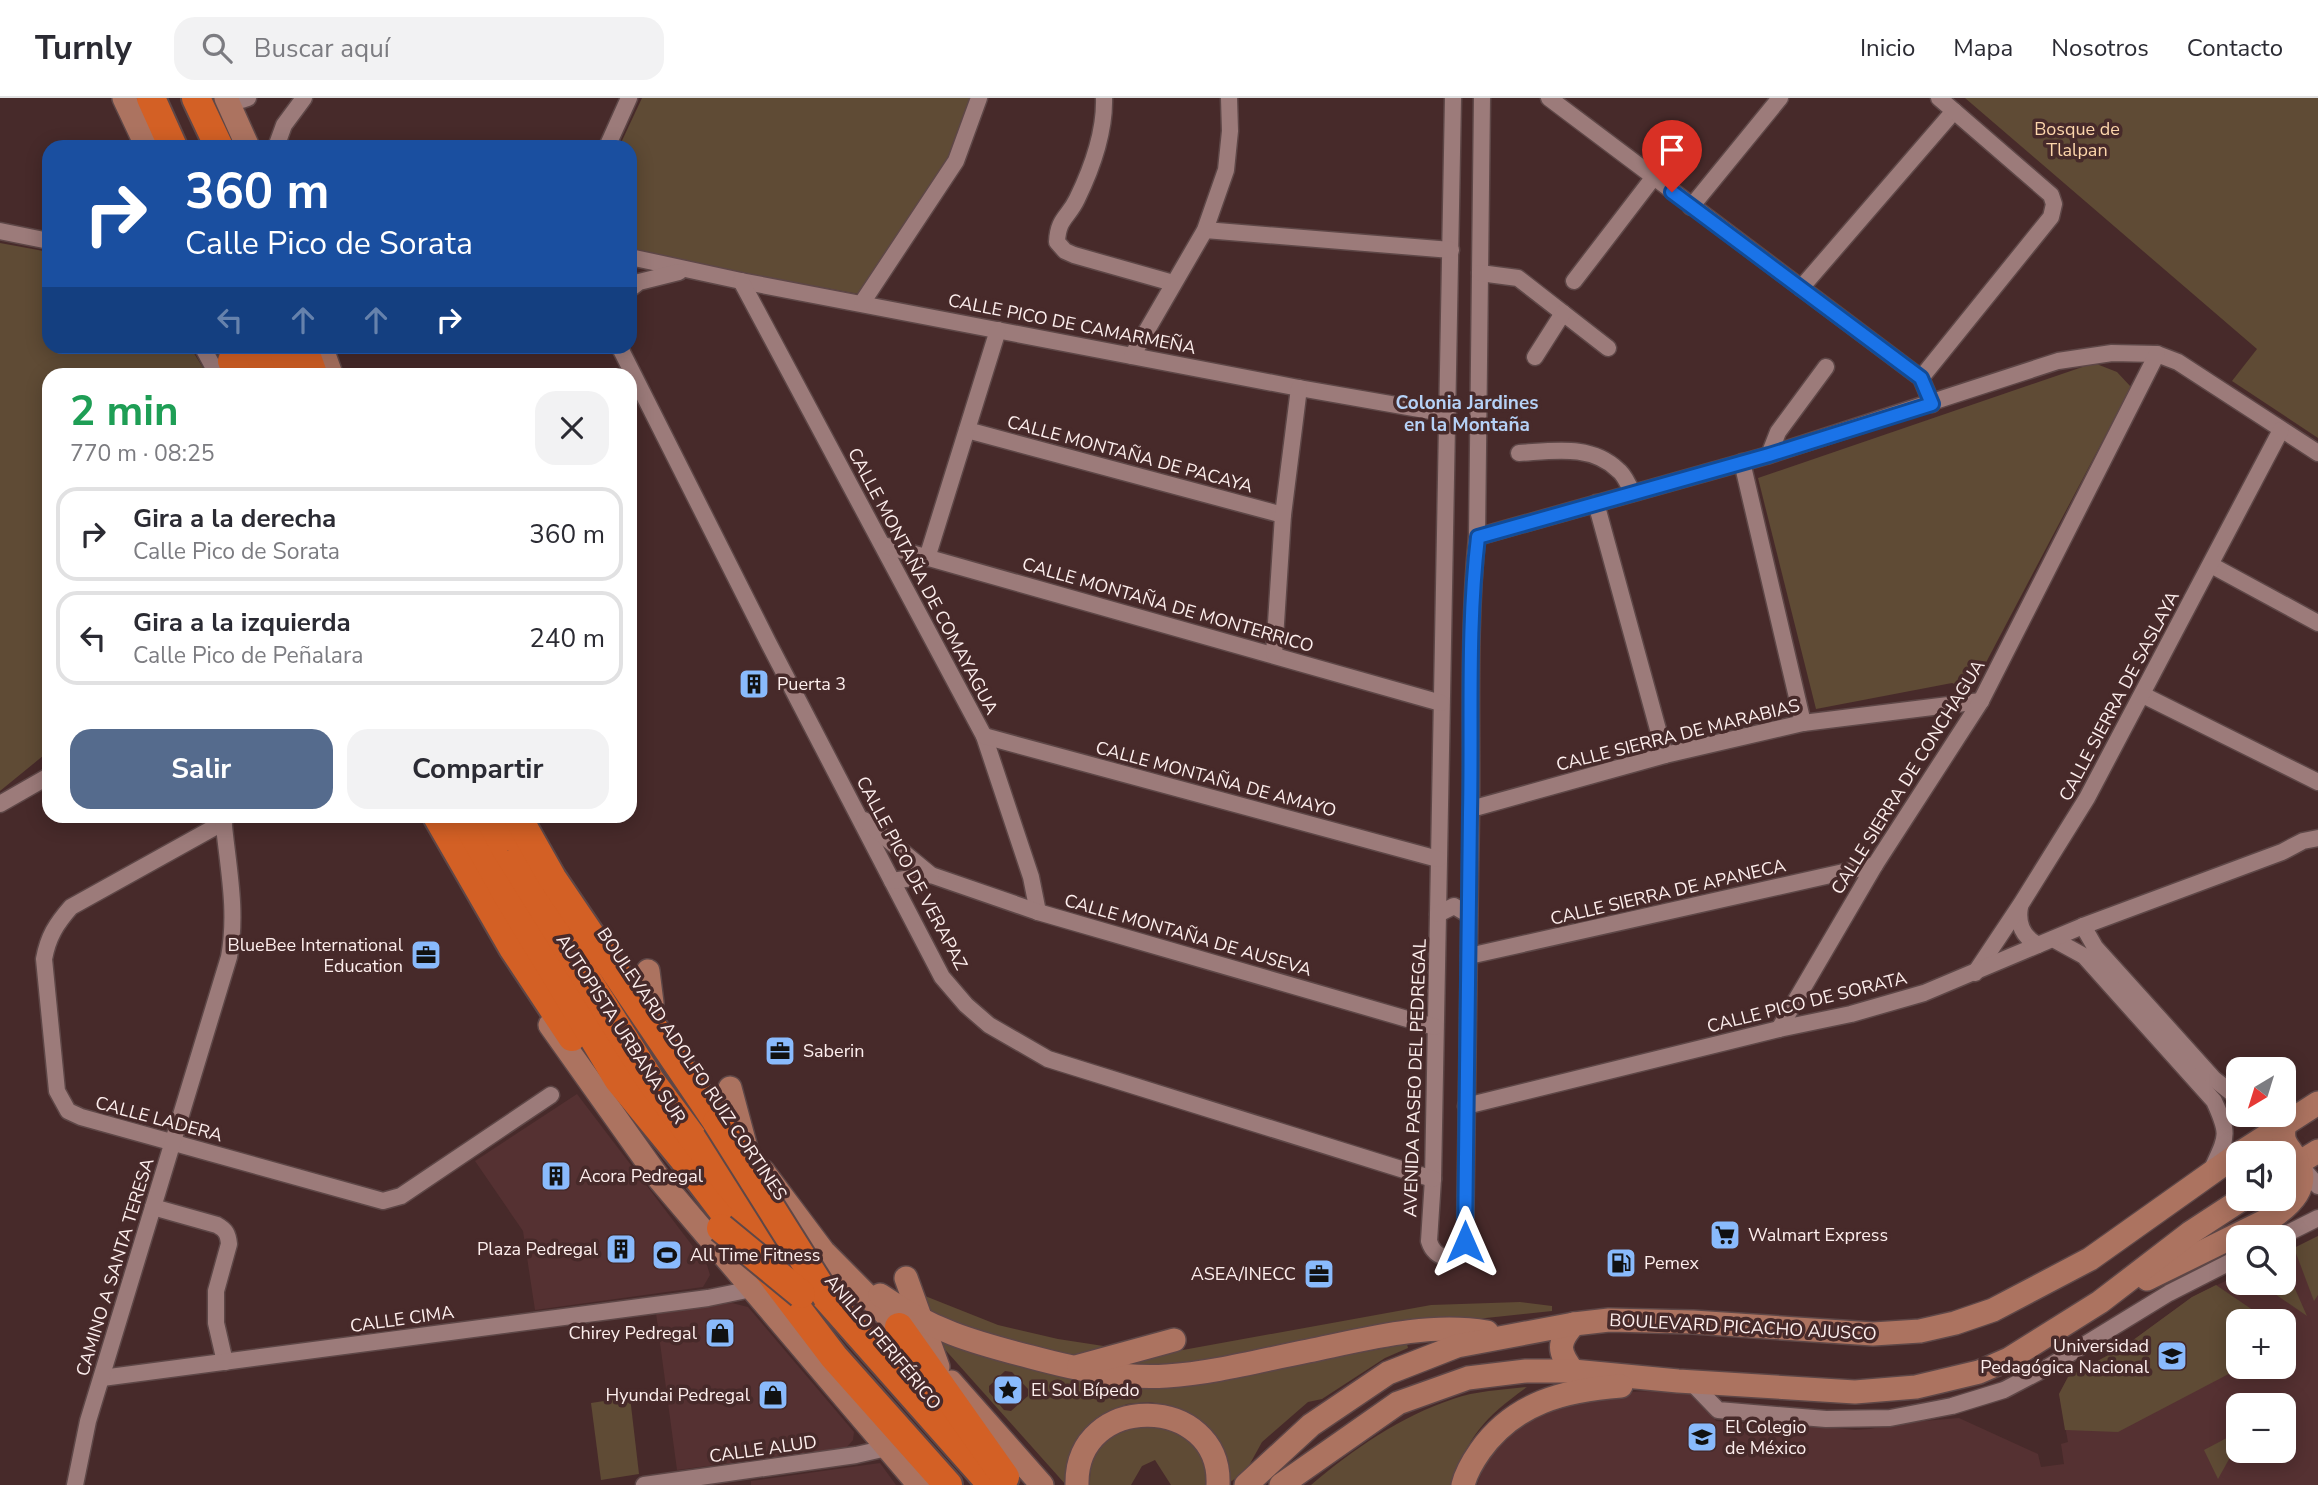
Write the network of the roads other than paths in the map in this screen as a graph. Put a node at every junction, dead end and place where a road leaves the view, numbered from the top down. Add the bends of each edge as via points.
1 (124, 98) edge
2 (151, 98) edge
3 (164, 98) edge
4 (183, 98) edge
5 (196, 98) edge
6 (226, 98) edge
7 (232, 98) edge
8 (248, 98) edge
9 (304, 98) edge
10 (629, 98) edge
11 (979, 98) edge
12 (1104, 98) edge
13 (1230, 98) edge
14 (1453, 98) edge
15 (1482, 98) edge
16 (1549, 98) edge
17 (1780, 98) edge
18 (1939, 98) edge
19 (1571, 104) edge
20 (1954, 111) junction
21 (144, 140) edge
22 (170, 140) edge
23 (184, 140) edge
24 (203, 140) edge
25 (216, 140) edge
26 (245, 140) edge
27 (279, 140) edge
28 (610, 140) edge
29 (1653, 178) junction
30 (1452, 184) junction
31 (1481, 186) junction
32 (1691, 207) junction
33 (1451, 216) junction
34 (1481, 220) junction
35 (1205, 230) junction
36 (0, 232) edge
37 (42, 240) edge
38 (1451, 250) junction
39 (637, 259) edge
40 (688, 271) junction
41 (1480, 273) junction
42 (741, 281) junction
43 (1574, 281) dead end
44 (1173, 283) junction
45 (637, 284) edge
46 (1801, 288) junction
47 (862, 303) junction
48 (1563, 313) junction
49 (998, 330) junction
50 (1608, 348) dead end
51 (217, 354) edge
52 (2157, 354) junction
53 (1132, 356) junction
54 (1535, 356) dead end
55 (234, 363) edge
56 (1826, 367) dead end
57 (1921, 378) junction
58 (637, 380) edge
59 (1299, 388) junction
60 (1932, 404) junction
61 (1448, 414) junction
62 (967, 430) junction
63 (2281, 430) junction
64 (1519, 453) dead end
65 (2318, 453) edge
66 (1769, 455) junction
67 (1742, 462) junction
68 (1633, 493) junction
69 (1596, 503) junction
70 (1283, 516) junction
71 (1478, 537) junction
72 (883, 545) junction
73 (927, 558) junction
74 (2211, 565) junction
75 (1472, 585) junction
76 (1444, 587) junction
77 (1443, 622) junction
78 (2318, 623) edge
79 (1471, 624) junction
80 (1274, 654) junction
81 (2143, 695) junction
82 (1981, 701) junction
83 (1441, 703) junction
84 (1803, 723) junction
85 (984, 736) junction
86 (1665, 755) junction
87 (42, 780) edge
88 (2318, 782) edge
89 (0, 804) edge
90 (1471, 809) junction
91 (859, 817) junction
92 (216, 823) edge
93 (224, 823) edge
94 (427, 823) edge
95 (441, 823) edge
96 (467, 823) edge
97 (477, 823) edge
98 (492, 823) edge
99 (525, 823) edge
100 (526, 823) edge
101 (527, 823) edge
102 (2318, 824) edge
103 (2311, 839) edge
104 (1438, 859) junction
105 (1875, 865) junction
106 (932, 875) junction
107 (892, 881) junction
108 (1469, 889) junction
109 (1438, 890) junction
110 (2021, 904) junction
111 (1038, 912) junction
112 (1438, 914) junction
113 (1469, 915) junction
114 (2083, 926) junction
115 (2045, 942) junction
116 (1469, 956) junction
117 (648, 971) dead end
118 (1975, 973) junction
119 (652, 1003) junction
120 (1435, 1027) junction
121 (1779, 1029) junction
122 (730, 1087) dead end
123 (2226, 1088) edge
124 (551, 1095) dead end
125 (1466, 1106) junction
126 (2317, 1106) edge
127 (2296, 1113) edge
128 (2268, 1127) edge
129 (2280, 1127) edge
130 (2253, 1141) edge
131 (173, 1142) junction
132 (746, 1148) junction
133 (2300, 1162) edge
134 (2226, 1163) edge
135 (2210, 1173) junction
136 (1433, 1179) junction
137 (2318, 1186) edge
138 (153, 1207) junction
139 (2226, 1209) edge
140 (2318, 1219) edge
141 (2296, 1229) edge
142 (2226, 1264) edge
143 (906, 1278) dead end
144 (752, 1289) junction
145 (814, 1296) junction
146 (2100, 1302) junction
147 (910, 1324) junction
148 (1574, 1324) junction
149 (1507, 1336) junction
150 (1174, 1340) dead end
151 (225, 1362) junction
152 (1073, 1368) junction
153 (1573, 1371) junction
154 (102, 1378) junction
155 (1685, 1381) junction
156 (887, 1448) junction
157 (914, 1481) edge
158 (75, 1485) edge
159 (644, 1485) edge
160 (948, 1485) edge
161 (967, 1485) edge
162 (992, 1485) edge
163 (1008, 1485) edge
164 (1042, 1485) edge
165 (1077, 1485) edge
166 (1219, 1485) edge
167 (1245, 1485) edge
168 (1281, 1485) edge
169 (1463, 1485) edge

1 - 21 main road
2 - 22 highway
3 - 23 highway
4 - 24 highway
5 - 25 highway
6 - 26 main road
7 - 8 street
9 - 27 street
10 - 28 street
11 - 47 street via 956,161
12 - 44 street via 1096,154 1076,202 1059,223 1057,242 1074,255
13 - 35 street via 1226,170
14 - 30 street, AVENIDA PASEO DEL PEDREGAL
15 - 31 street, AVENIDA PASEO DEL PEDREGAL
16 - 19 street
17 - 32 street
18 - 20 street
19 - 29 street
20 - 46 street
20 - 57 street via 2051,195 2054,209
29 - 32 street
29 - 43 street
30 - 31 street via 1470,196
30 - 33 street, AVENIDA PASEO DEL PEDREGAL
31 - 34 street, AVENIDA PASEO DEL PEDREGAL
32 - 46 street
33 - 34 street via 1465,210
33 - 38 street, AVENIDA PASEO DEL PEDREGAL
34 - 41 street, AVENIDA PASEO DEL PEDREGAL
35 - 38 street
35 - 44 street
36 - 37 street
38 - 61 street, AVENIDA PASEO DEL PEDREGAL
39 - 40 street, CALLE PICO DE CAMARMEÑA
40 - 42 street, CALLE PICO DE CAMARMEÑA
40 - 45 street, CALLE PICO DE CAMARMEÑA
41 - 48 street via 1518,278
41 - 71 street, AVENIDA PASEO DEL PEDREGAL
42 - 47 street, CALLE PICO DE CAMARMEÑA
42 - 72 street, CALLE MONTAÑA DE COMAYAGUA
44 - 53 street
46 - 57 street
47 - 49 street, CALLE PICO DE CAMARMEÑA
48 - 50 street
48 - 54 street
49 - 53 street, CALLE PICO DE CAMARMEÑA
49 - 62 street
51 - 55 street
52 - 60 street via 2112,353 2058,361
52 - 63 street via 2178,362
52 - 82 street, CALLE SIERRA DE CONCHAGUA
53 - 59 street, CALLE PICO DE CAMARMEÑA
56 - 66 street via 1778,432
57 - 60 street
58 - 91 street, CALLE PICO DE VERAPAZ
59 - 61 street, CALLE PICO DE CAMARMEÑA
59 - 70 street
60 - 66 street
61 - 76 street, AVENIDA PASEO DEL PEDREGAL
62 - 70 street, CALLE MONTAÑA DE PACAYA
62 - 73 street
63 - 65 street
63 - 74 street, CALLE SIERRA DE SASLAYA
64 - 68 street via 1572,450 1598,455 1620,471
66 - 67 street
67 - 68 street
67 - 84 street
68 - 69 street
69 - 71 street
69 - 86 street
70 - 80 street
71 - 75 street, AVENIDA PASEO DEL PEDREGAL
72 - 73 street, CALLE MONTAÑA DE MONTERRICO
72 - 85 street, CALLE MONTAÑA DE COMAYAGUA
73 - 80 street, CALLE MONTAÑA DE MONTERRICO
74 - 78 street
74 - 81 street, CALLE SIERRA DE SASLAYA
75 - 76 street via 1457,599
75 - 79 street, AVENIDA PASEO DEL PEDREGAL
76 - 77 street, AVENIDA PASEO DEL PEDREGAL
77 - 79 street via 1460,614
77 - 83 street, AVENIDA PASEO DEL PEDREGAL
79 - 90 street, AVENIDA PASEO DEL PEDREGAL
80 - 83 street, CALLE MONTAÑA DE MONTERRICO
81 - 88 street
81 - 110 street, CALLE SIERRA DE SASLAYA via 2087,798
82 - 84 street, CALLE SIERRA DE MARABIAS
82 - 105 street, CALLE SIERRA DE CONCHAGUA
83 - 104 street, AVENIDA PASEO DEL PEDREGAL
84 - 86 street, CALLE SIERRA DE MARABIAS
85 - 104 street, CALLE MONTAÑA DE AMAYO
85 - 111 street, CALLE MONTAÑA DE COMAYAGUA via 1031,877
86 - 90 street, CALLE SIERRA DE MARABIAS
87 - 89 street
90 - 108 street, AVENIDA PASEO DEL PEDREGAL
91 - 106 street, CALLE MONTAÑA DE AUSEVA
91 - 107 street, CALLE PICO DE VERAPAZ
92 - 131 street, CALLE LADERA via 71,907 48,938 44,959 62,1104 81,1117
93 - 131 street, CAMINO A SANTA TERESA via 234,904 232,942
94 - 144 main road via 512,969 586,1077 660,1180
95 - 145 highway, bridge via 513,948 584,1054 670,1167 720,1228
96 - 160 highway via 618,1079 834,1357
97 - 145 highway, AUTOPISTA URBANA SUR, bridge via 622,1065 718,1194
98 - 145 highway, AUTOPISTA URBANA SUR, bridge via 650,1080
99 - 145 highway, bridge via 552,878 717,1122
100 - 163 highway, ANILLO PERIFÉRICO via 622,1012 700,1125
101 - 119 main road, BOULEVARD ADOLFO RUIZ CORTINES
102 - 103 street, CALLE PICO DE SORATA
103 - 114 street, CALLE PICO DE SORATA
104 - 109 street, AVENIDA PASEO DEL PEDREGAL
105 - 116 street, CALLE SIERRA DE APANECA
105 - 121 street, CALLE SIERRA DE CONCHAGUA
106 - 107 street, CALLE MONTAÑA DE AUSEVA
106 - 111 street, CALLE MONTAÑA DE AUSEVA
107 - 136 street, CALLE PICO DE VERAPAZ via 942,977 966,1005 1048,1059
108 - 109 street via 1453,897
108 - 113 street, AVENIDA PASEO DEL PEDREGAL
109 - 112 street, AVENIDA PASEO DEL PEDREGAL
110 - 115 street via 2021,928 2028,938
110 - 118 street, CALLE SIERRA DE SASLAYA
111 - 120 street, CALLE MONTAÑA DE AUSEVA
112 - 113 street via 1454,906
112 - 120 street, AVENIDA PASEO DEL PEDREGAL
113 - 116 street, AVENIDA PASEO DEL PEDREGAL
114 - 115 street, CALLE PICO DE SORATA
114 - 123 street via 2095,947
115 - 118 street, CALLE PICO DE SORATA
115 - 135 street via 2084,956 2214,1101 2226,1136
116 - 125 street, AVENIDA PASEO DEL PEDREGAL
117 - 119 main road
118 - 121 street, CALLE PICO DE SORATA via 1851,1014
119 - 132 main road, BOULEVARD ADOLFO RUIZ CORTINES
120 - 136 street, AVENIDA PASEO DEL PEDREGAL
121 - 125 street, CALLE PICO DE SORATA
122 - 132 main road
124 - 131 street, CALLE LADERA via 392,1200
125 - 136 street, AVENIDA PASEO DEL PEDREGAL via 1465,1242 1452,1257 1437,1254 1429,1241
126 - 127 main road, BOULEVARD PICACHO AJUSCO
128 - 130 main road, BOULEVARD PICACHO AJUSCO
129 - 133 main road via 2285,1145
131 - 138 street, CAMINO A SANTA TERESA
132 - 147 main road, BOULEVARD ADOLFO RUIZ CORTINES via 823,1251
133 - 137 street
133 - 146 main road via 2299,1192 2273,1217
134 - 135 main road, BOULEVARD PICACHO AJUSCO
135 - 148 main road, BOULEVARD PICACHO AJUSCO via 2090,1259 1993,1310 1955,1323 1873,1334 1660,1321
138 - 151 street via 217,1225 229,1237 216,1291 216,1323
138 - 154 street, CAMINO A SANTA TERESA
139 - 146 main road
140 - 141 street
142 - 155 street via 2004,1390 1952,1406 1890,1418 1839,1419 1718,1410
143 - 147 main road
144 - 151 street, CALLE CIMA
144 - 156 main road
145 - 161 highway, AUTOPISTA URBANA SUR
145 - 162 highway, AUTOPISTA URBANA SUR
146 - 155 main road via 2009,1359 1979,1372 1916,1387 1855,1392
147 - 152 main road
147 - 163 highway
147 - 164 main road, BOULEVARD ADOLFO RUIZ CORTINES via 938,1367
148 - 149 main road, BOULEVARD PICACHO AJUSCO
148 - 153 main road via 1561,1348
149 - 152 main road via 1465,1329 1389,1335 1181,1375 1120,1376
149 - 167 main road, BOULEVARD PICACHO AJUSCO via 1457,1346 1388,1373 1311,1425
150 - 152 main road
151 - 154 street, CALLE CIMA
153 - 155 main road
153 - 168 main road via 1468,1378 1398,1403
154 - 158 street, CAMINO A SANTA TERESA
155 - 169 main road via 1599,1388 1559,1396 1519,1412 1493,1433
156 - 157 main road
156 - 159 street, CALLE ALUD
165 - 166 main road via 1079,1463 1097,1435 1121,1419 1148,1414 1178,1421 1202,1438 1214,1457

